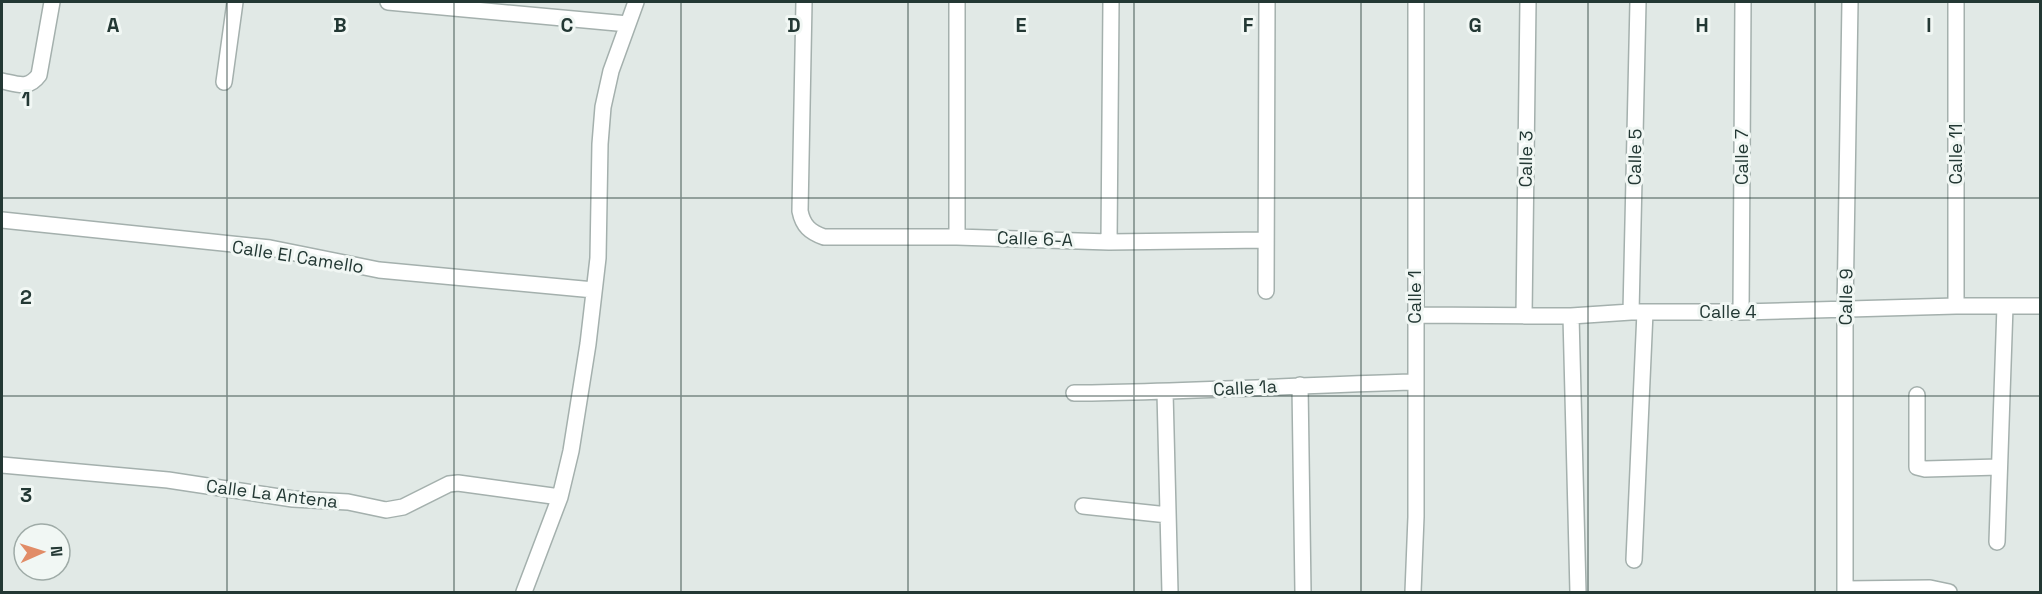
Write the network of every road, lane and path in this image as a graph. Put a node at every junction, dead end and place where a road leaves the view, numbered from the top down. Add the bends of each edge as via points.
1 (52, 2) edge
2 (235, 2) edge
3 (388, 2) edge
4 (636, 2) edge
5 (804, 2) edge
6 (957, 2) edge
7 (1111, 2) edge
8 (1267, 2) edge
9 (1416, 2) edge
10 (1528, 2) edge
11 (1638, 2) edge
12 (1743, 2) edge
13 (1850, 2) edge
14 (1956, 2) edge
15 (628, 24) junction
16 (2, 81) edge
17 (224, 82) dead end
18 (2, 220) edge
19 (957, 237) junction
20 (1265, 240) junction
21 (1109, 242) junction
22 (594, 290) junction
23 (1266, 291) dead end
24 (1956, 306) junction
25 (2005, 306) junction
26 (2040, 306) edge
27 (1845, 310) junction
28 (1638, 312) junction
29 (1741, 312) junction
30 (1415, 315) junction
31 (1524, 316) junction
32 (1571, 316) junction
33 (1415, 382) junction
34 (1300, 385) junction
35 (1165, 392) junction
36 (1074, 393) dead end
37 (1917, 395) dead end
38 (2, 465) edge
39 (1999, 467) junction
40 (560, 497) junction
41 (1083, 506) dead end
42 (1168, 515) junction
43 (1997, 542) dead end
44 (1634, 560) dead end
45 (1845, 591) edge
46 (524, 592) edge
47 (1170, 592) edge
48 (1303, 592) edge
49 (1413, 592) edge
50 (1578, 592) edge
51 (1949, 592) edge

1 - 16 street via 39,75 26,85
2 - 17 street
3 - 15 street
4 - 15 street
5 - 19 street, Calle 6-A via 800,211 807,228 824,237
6 - 19 street
7 - 21 street
8 - 20 street
9 - 30 street, Calle 1
10 - 31 street, Calle 3
11 - 28 street, Calle 5
12 - 29 street, Calle 7
13 - 27 street, Calle 9
14 - 24 street, Calle 11
15 - 22 street via 603,107
18 - 22 street, Calle El Camello via 270,248 379,270
19 - 21 street, Calle 6-A
20 - 21 street, Calle 6-A
20 - 23 street
22 - 40 street via 571,451
24 - 25 street, Calle 4
24 - 27 street, Calle 4
25 - 26 street, Calle 4
25 - 39 street
27 - 29 street, Calle 4
27 - 45 street, Calle 9
28 - 29 street, Calle 4
28 - 32 street, Calle 4
28 - 44 street, Calle 5
30 - 31 street, Calle 4
30 - 33 street, Calle 1
31 - 32 street, Calle 4
32 - 50 street
33 - 34 street, Calle 1a
33 - 49 street, Calle 1
34 - 35 street, Calle 1a
34 - 48 street
35 - 36 street, Calle 1a
35 - 42 street
37 - 39 street via 1917,466
38 - 40 street, Calle La Antena via 168,480 386,510 404,507 458,483
39 - 43 street
40 - 46 street
41 - 42 street
42 - 47 street
45 - 51 street via 1930,588

